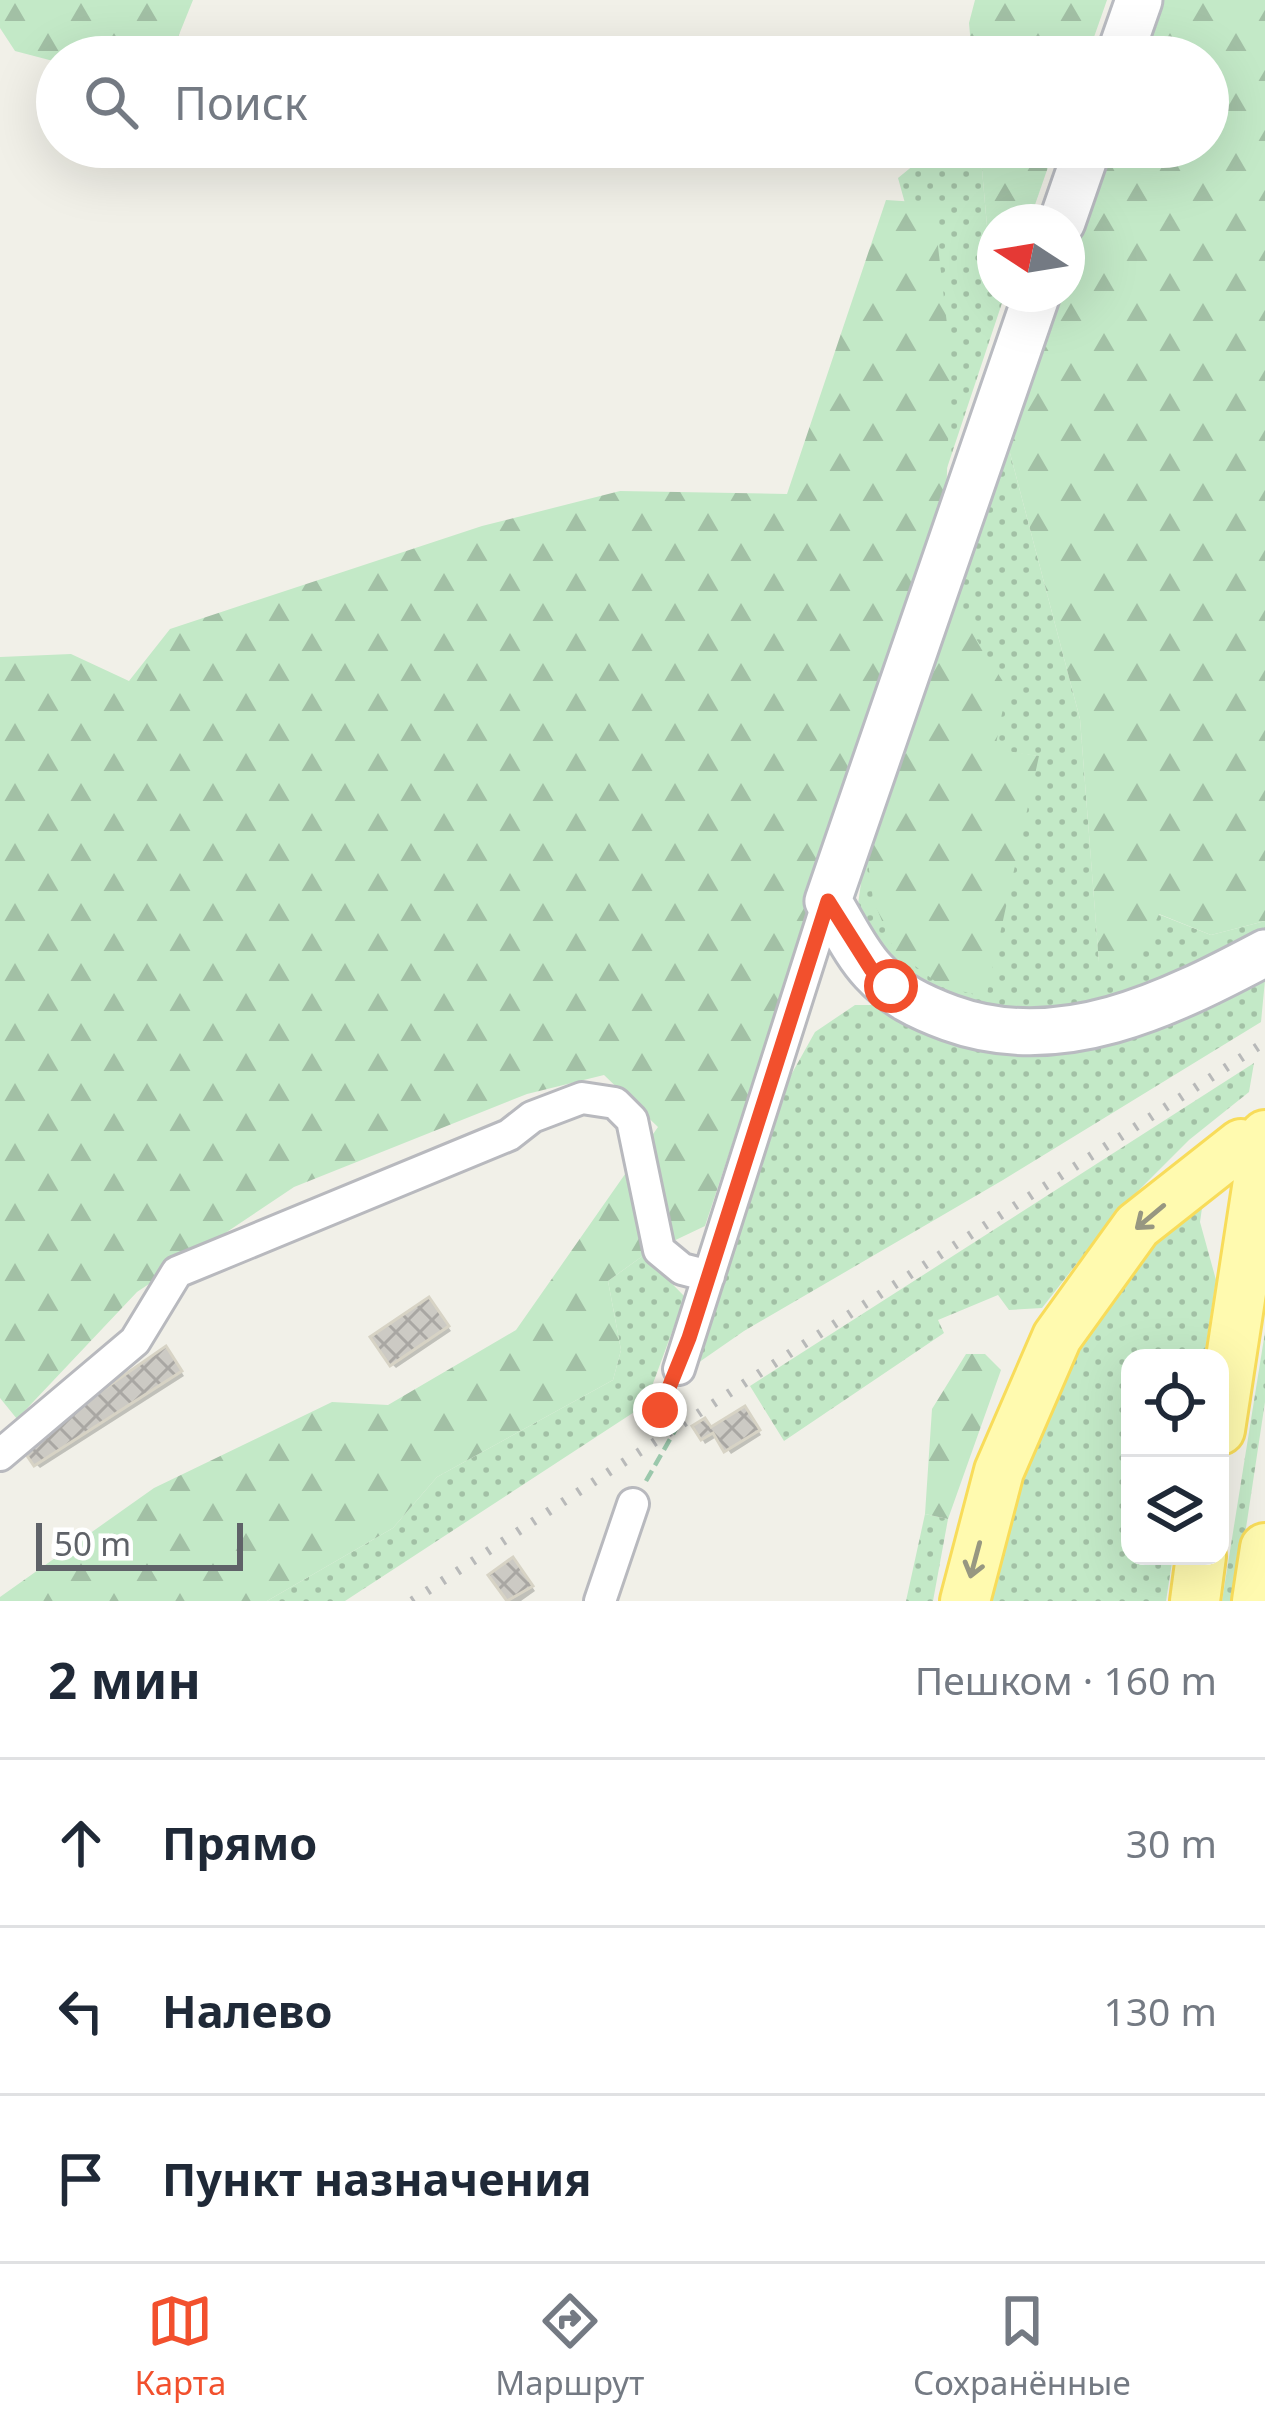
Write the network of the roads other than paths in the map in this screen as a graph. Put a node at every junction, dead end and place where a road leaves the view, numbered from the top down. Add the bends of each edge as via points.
1 (1139, 0) edge
2 (1126, 36) edge
3 (1081, 168) edge
4 (1068, 204) edge
5 (1031, 312) edge
6 (828, 901) junction
7 (1265, 953) edge
8 (1253, 1139) edge
9 (709, 1276) junction
10 (679, 1369) road end
11 (1229, 1371) edge
12 (0, 1455) edge
13 (633, 1504) road end
14 (1265, 1548) edge
15 (1200, 1565) edge
16 (600, 1601) edge
17 (965, 1601) edge
18 (1195, 1601) edge
19 (1257, 1601) edge

1 - 2 street
3 - 4 street
5 - 6 street
6 - 7 street via 871,969 911,1004 972,1026 1023,1033 1078,1030 1182,997
6 - 9 street
8 - 11 main road via 1249,1239
8 -> 17 main road via 1137,1226 1057,1337 999,1471
9 - 10 street
9 - 12 street via 682,1270 659,1250 632,1120 615,1103 582,1098 532,1117 509,1136 177,1272 135,1341
13 - 16 street
14 - 19 main road
15 - 18 main road

